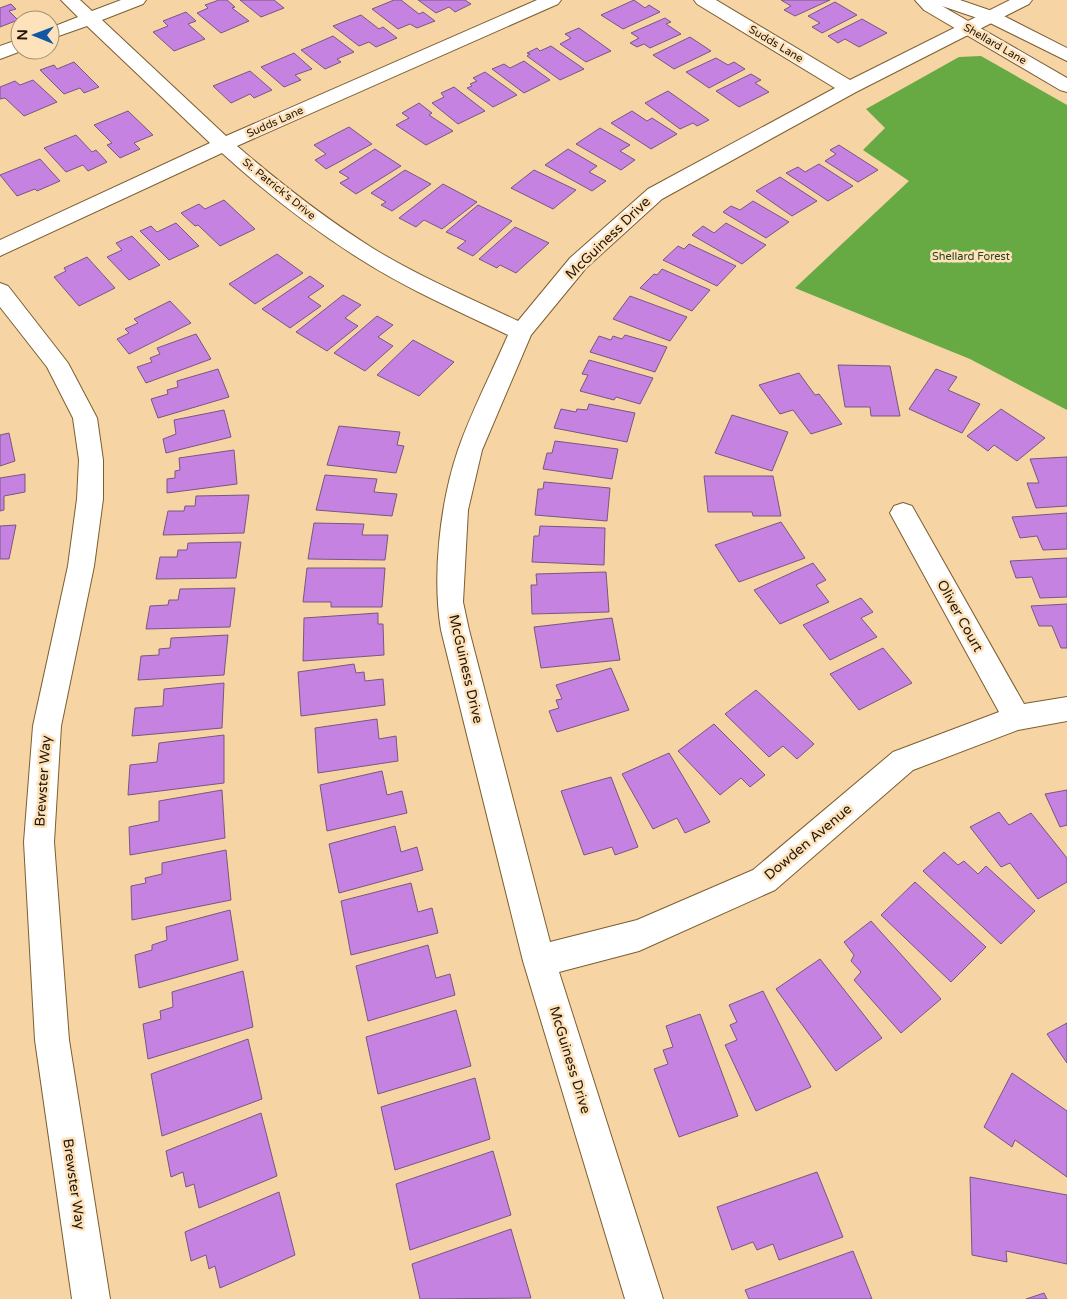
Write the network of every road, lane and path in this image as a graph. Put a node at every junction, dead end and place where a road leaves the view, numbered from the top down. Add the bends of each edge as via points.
1 (70, 0) edge
2 (137, 0) edge
3 (552, 0) edge
4 (703, 0) edge
5 (924, 0) edge
6 (943, 0) edge
7 (1023, 0) edge
8 (992, 17) junction
9 (90, 18) junction
10 (968, 29) junction
11 (60, 30) edge
12 (1067, 55) edge
13 (1067, 86) edge
14 (849, 88) junction
15 (224, 144) junction
16 (0, 249) edge
17 (0, 291) edge
18 (521, 332) junction
19 (903, 514) dead end
20 (1067, 709) edge
21 (1017, 718) junction
22 (540, 961) junction
23 (91, 1299) edge
24 (644, 1299) edge

1 - 9 street, St. Patrick's Drive
2 - 9 street
3 - 15 street, Sudds Lane
4 - 14 street, Sudds Lane
5 - 10 street, Shellard Lane
6 - 8 street, Shellard Lane
7 - 8 street, McGuiness Drive
8 - 10 street, McGuiness Drive
8 - 12 street, Shellard Lane
9 - 11 street
9 - 15 street, St. Patrick's Drive
10 - 13 street, Shellard Lane
10 - 14 street, McGuiness Drive
14 - 18 street, McGuiness Drive via 655,194 578,263
15 - 16 street, Sudds Lane
15 - 18 street, St. Patrick's Drive via 348,242 395,270
17 - 23 street, Brewster Way via 56,363 85,418 91,460 90,499 81,566 47,726 39,842 52,1040
18 - 22 street, McGuiness Drive via 470,450 455,510 450,602
19 - 21 street, Oliver Court
20 - 21 street, Dowden Avenue
21 - 22 street, Dowden Avenue via 903,761 764,880 639,935
22 - 24 street, McGuiness Drive

